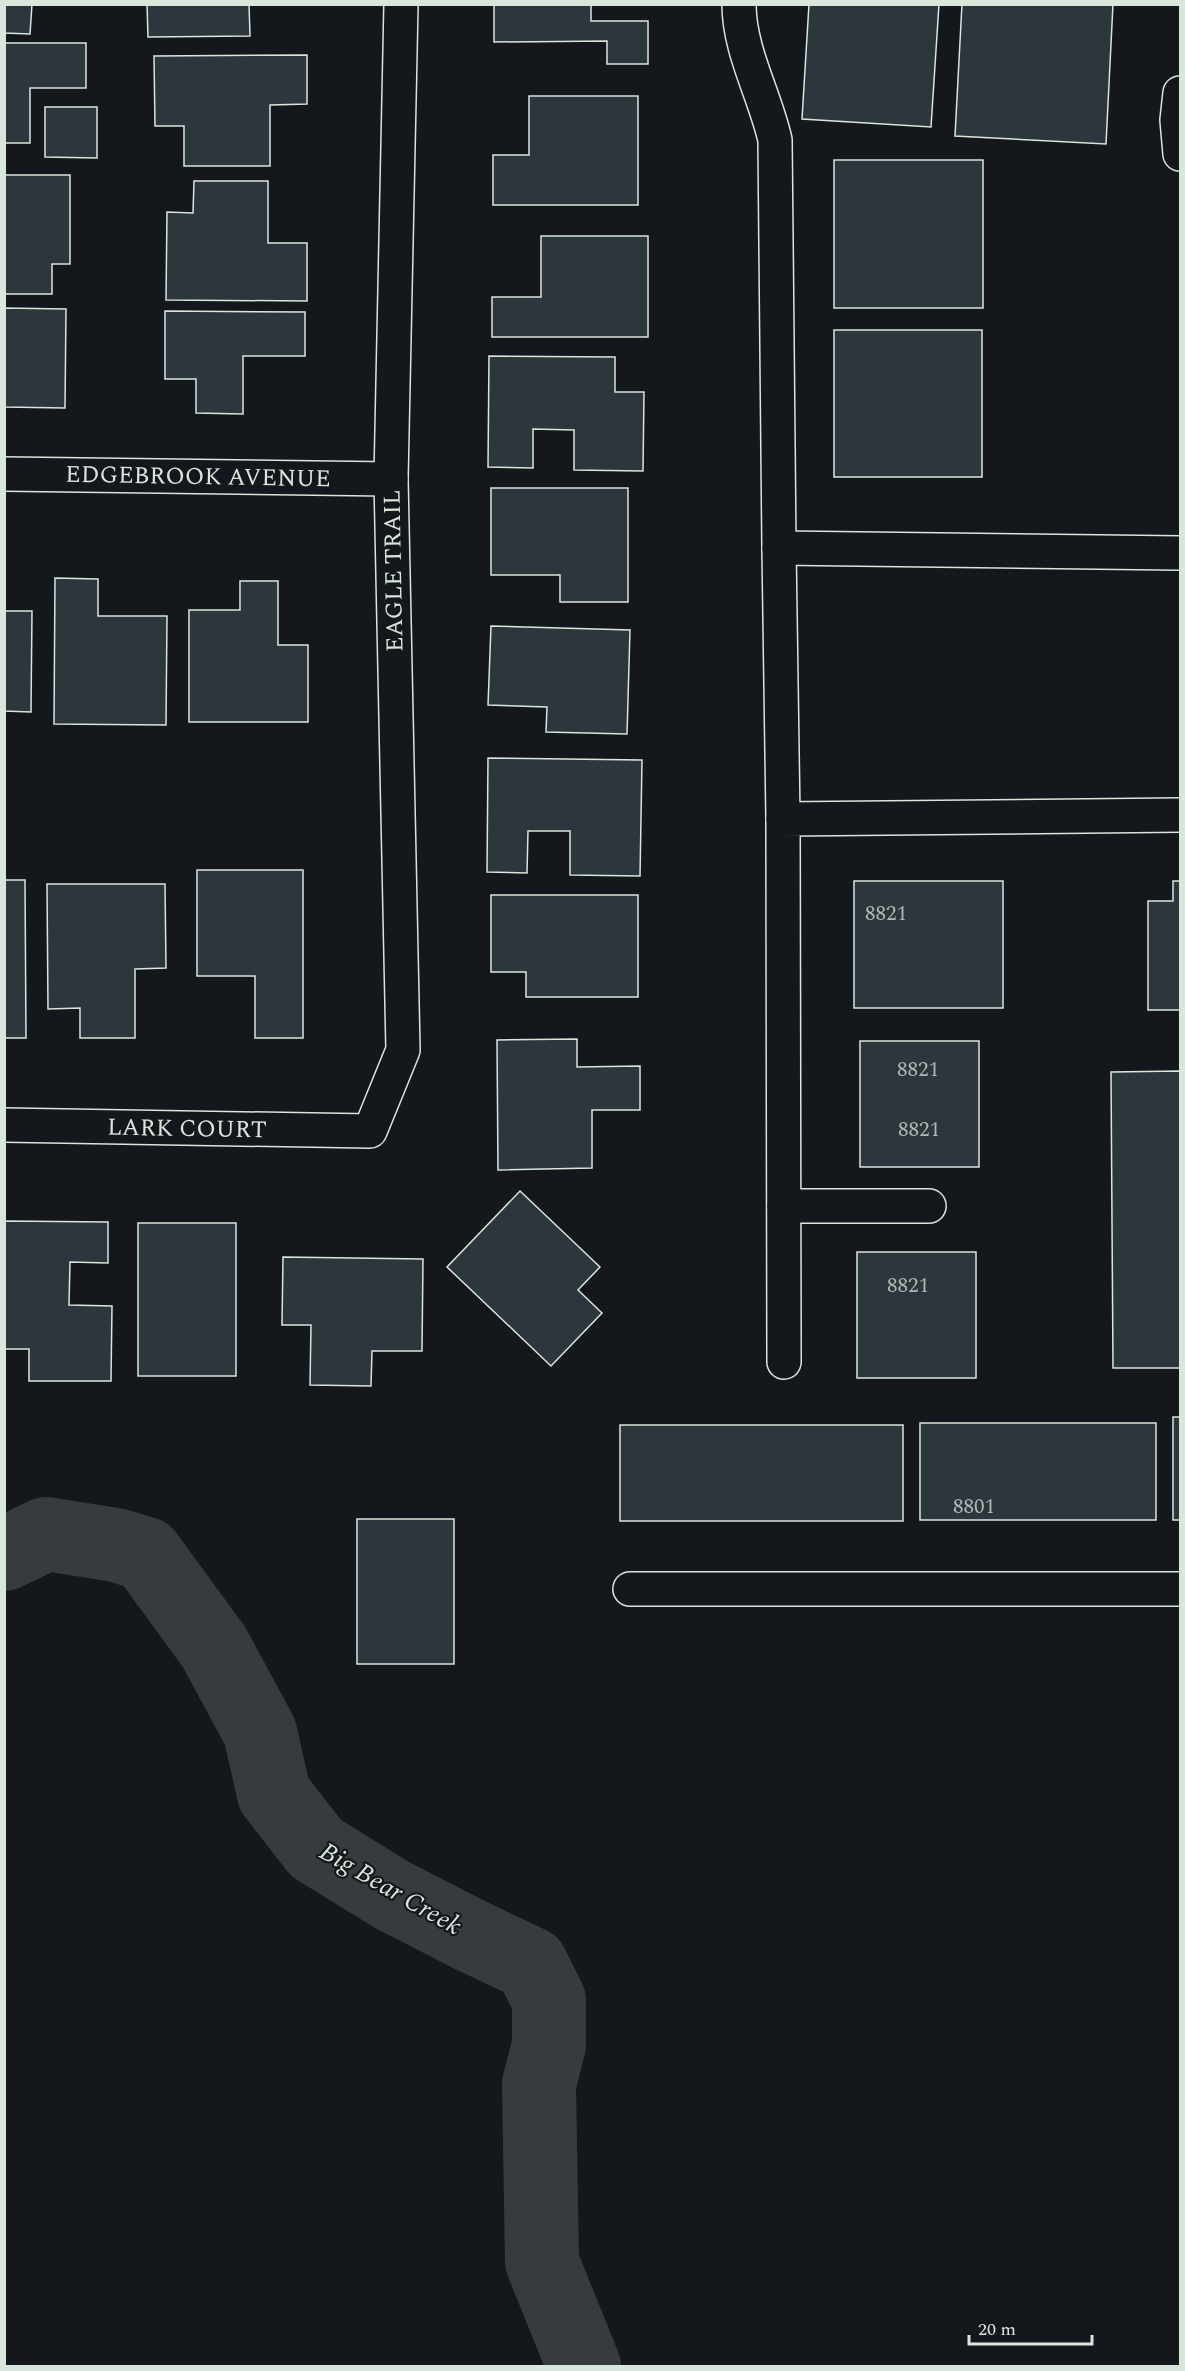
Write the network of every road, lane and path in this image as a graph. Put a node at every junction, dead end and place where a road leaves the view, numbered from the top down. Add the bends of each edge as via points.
1 (401, 4) edge
2 (739, 4) edge
3 (1180, 93) edge
4 (1180, 154) edge
5 (4, 474) edge
6 (391, 479) junction
7 (779, 548) junction
8 (1180, 553) edge
9 (1180, 815) edge
10 (783, 819) junction
11 (4, 1125) edge
12 (369, 1131) joint
13 (784, 1206) junction
14 (929, 1206) dead end
15 (784, 1362) dead end
16 (630, 1589) dead end
17 (1180, 1589) edge

1 - 6 street, EAGLE TRAIL
2 - 7 street via 742,34 775,140
3 - 4 street
5 - 6 street, EDGEBROOK AVENUE
6 - 12 street, EAGLE TRAIL via 403,1050
7 - 8 street
7 - 10 street
9 - 10 street
10 - 13 street
11 - 12 street, LARK COURT
13 - 14 street
13 - 15 street
16 - 17 street

